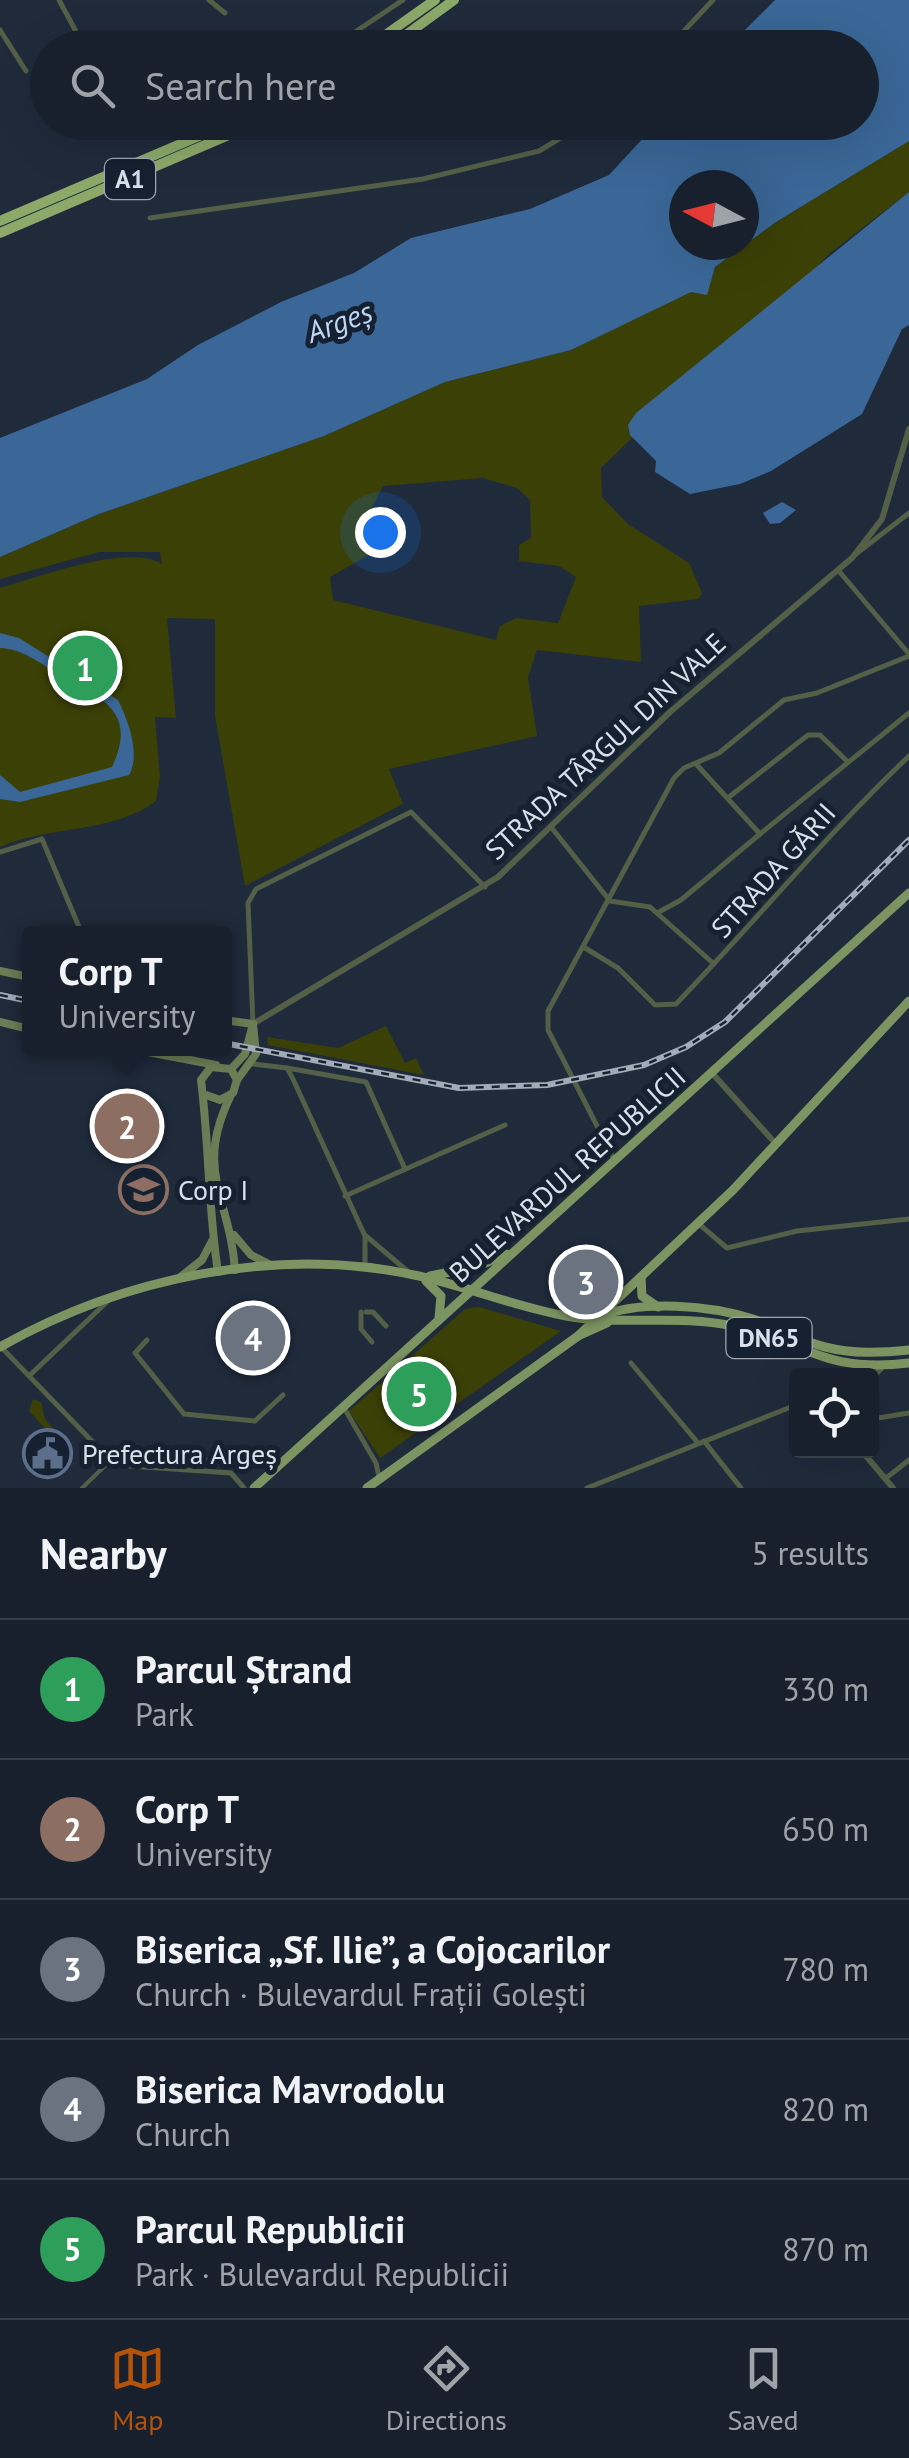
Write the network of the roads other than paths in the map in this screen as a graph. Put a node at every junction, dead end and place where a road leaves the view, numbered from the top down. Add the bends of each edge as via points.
1 (59, 0) edge
2 (209, 0) edge
3 (403, 0) edge
4 (436, 0) edge
5 (454, 0) edge
6 (712, 0) edge
7 (225, 14) dead end
8 (0, 30) edge
9 (75, 30) edge
10 (358, 30) edge
11 (394, 30) edge
12 (413, 30) edge
13 (684, 30) edge
14 (26, 71) dead end
15 (190, 140) edge
16 (217, 140) edge
17 (557, 140) edge
18 (150, 218) dead end
19 (0, 221) edge
20 (0, 234) edge
21 (909, 429) edge
22 (909, 513) edge
23 (852, 558) junction
24 (838, 570) junction
25 (909, 655) edge
26 (909, 713) edge
27 (909, 756) edge
28 (849, 763) junction
29 (694, 765) junction
30 (729, 797) junction
31 (552, 827) junction
32 (760, 834) junction
33 (0, 852) edge
34 (486, 887) junction
35 (909, 893) edge
36 (610, 901) junction
37 (657, 913) junction
38 (79, 926) edge
39 (586, 948) junction
40 (714, 964) junction
41 (909, 1001) edge
42 (232, 1021) edge
43 (253, 1024) junction
44 (172, 1056) edge
45 (189, 1059) junction
46 (252, 1064) junction
47 (216, 1065) junction
48 (287, 1068) junction
49 (231, 1069) junction
50 (712, 1073) junction
51 (202, 1075) junction
52 (237, 1080) junction
53 (206, 1095) junction
54 (230, 1097) junction
55 (504, 1125) dead end
56 (776, 1144) junction
57 (615, 1161) junction
58 (404, 1169) junction
59 (345, 1196) junction
60 (909, 1219) edge
61 (698, 1222) junction
62 (232, 1231) junction
63 (366, 1236) junction
64 (214, 1237) junction
65 (522, 1246) junction
66 (280, 1267) junction
67 (364, 1269) junction
68 (236, 1270) junction
69 (218, 1272) junction
70 (641, 1275) junction
71 (416, 1276) junction
72 (179, 1278) junction
73 (472, 1291) junction
74 (114, 1294) junction
75 (665, 1308) junction
76 (593, 1318) junction
77 (438, 1321) junction
78 (612, 1321) junction
79 (386, 1326) dead end
80 (578, 1336) junction
81 (147, 1340) dead end
82 (372, 1342) dead end
83 (1, 1347) edge
84 (909, 1350) edge
85 (631, 1363) dead end
86 (909, 1363) edge
87 (883, 1366) junction
88 (879, 1370) edge
89 (29, 1376) junction
90 (283, 1394) dead end
91 (343, 1406) junction
92 (789, 1408) edge
93 (909, 1413) edge
94 (879, 1417) edge
95 (701, 1442) junction
96 (868, 1458) edge
97 (909, 1460) edge
98 (110, 1461) junction
99 (279, 1464) junction
100 (379, 1477) junction
101 (886, 1479) junction
102 (82, 1488) edge
103 (244, 1488) edge
104 (254, 1488) edge
105 (368, 1488) edge
106 (587, 1488) edge
107 (741, 1488) edge
108 (893, 1488) edge

1 - 9 street
2 - 7 street
3 - 10 street
4 - 11 highway
5 - 12 highway
6 - 13 street
8 - 14 street
15 - 19 highway, A1
16 - 20 highway, A1
17 - 18 street via 538,151 424,179
21 - 23 street, STRADA TÂRGUL DIN VALE via 882,519
22 - 23 street
23 - 24 street, STRADA TÂRGUL DIN VALE
24 - 25 street
24 - 31 street, STRADA TÂRGUL DIN VALE via 670,712
25 - 29 street via 784,700
26 - 28 street
27 - 40 street, STRADA GĂRII
28 - 30 street via 820,735 808,735
28 - 32 street
29 - 30 street
29 - 36 street via 674,778
30 - 32 street
31 - 34 street, STRADA TÂRGUL DIN VALE
31 - 36 street
32 - 37 street
33 - 38 street via 42,839
34 - 43 street, STRADA TÂRGUL DIN VALE
34 - 43 street via 411,812 256,890 248,904
35 - 50 main road, BULEVARDUL REPUBLICII
36 - 37 street
36 - 39 street
37 - 40 street
39 - 40 street, STRADA GĂRII via 665,1008
39 - 57 street via 546,1020
41 - 56 main road
42 - 43 main road
43 - 46 main road via 258,1043
43 - 49 main road via 246,1054
44 - 45 main road
45 - 47 main road
45 - 51 main road
46 - 48 street
46 - 52 main road
47 - 49 main road
47 - 51 main road
48 - 58 street via 366,1082
48 - 59 street
49 - 52 main road
50 - 56 street
50 - 57 main road, BULEVARDUL REPUBLICII
51 - 53 main road
52 - 54 main road
53 - 54 main road
53 - 64 main road
54 - 62 main road via 212,1153
55 - 58 street
56 - 61 main road
57 - 65 main road, BULEVARDUL REPUBLICII
58 - 59 street
59 - 63 street
60 - 61 street via 727,1248
61 - 70 main road
62 - 66 main road via 251,1255
62 - 68 main road
63 - 67 street
63 - 71 street
64 - 69 main road
64 - 72 main road via 202,1260
65 - 71 main road via 476,1268
65 - 73 main road, BULEVARDUL REPUBLICII
66 - 67 main road
66 - 68 main road
67 - 71 main road
68 - 69 main road
69 - 72 main road
70 - 75 main road via 644,1300
70 - 76 main road
71 - 73 main road
71 - 77 main road via 441,1296
72 - 74 main road
73 - 76 main road
73 - 77 main road, BULEVARDUL REPUBLICII
74 - 83 main road
74 - 89 street
75 - 76 main road, DN65
75 - 84 main road, DN65 via 735,1314 842,1351
76 - 78 main road, DN65
76 - 80 main road
77 - 91 main road, BULEVARDUL REPUBLICII
78 - 80 main road, DN65
78 - 87 main road, DN65 via 719,1324 833,1362
79 - 82 street via 373,1312 363,1312 361,1330
80 - 100 main road
81 - 90 street via 135,1353 184,1414 254,1421
83 - 89 street
85 - 95 street
86 - 87 main road, DN65
87 - 88 street
89 - 98 street
91 - 99 main road, BULEVARDUL REPUBLICII
91 - 100 street
92 - 95 street
93 - 94 street
95 - 106 street
95 - 107 street
96 - 101 street
97 - 101 street
98 - 99 street via 123,1456
98 - 102 street
98 - 103 street via 129,1468 231,1473
99 - 104 main road, BULEVARDUL REPUBLICII
100 - 105 main road
101 - 108 street

